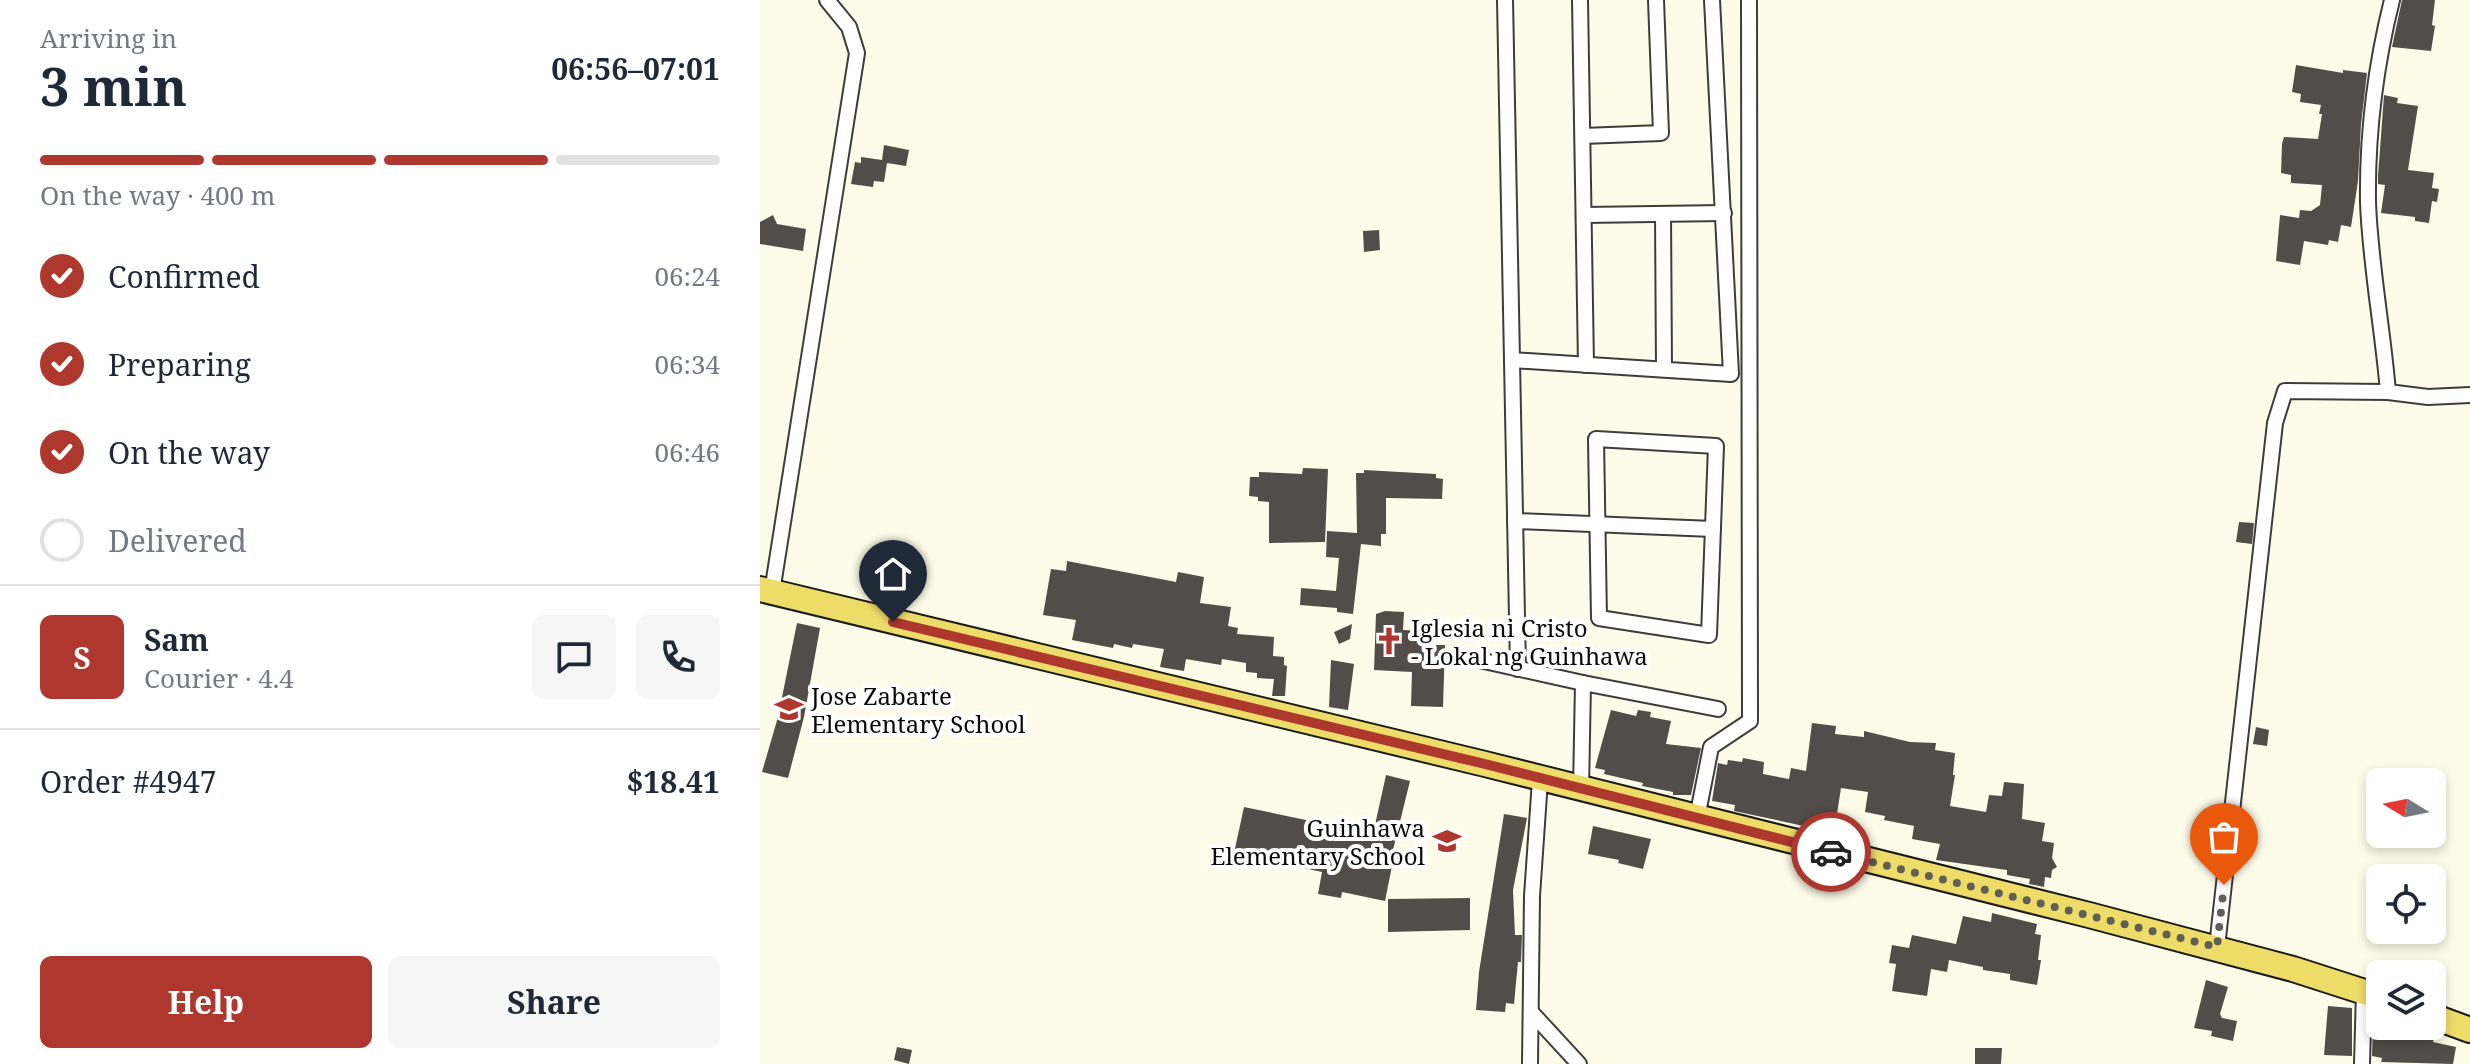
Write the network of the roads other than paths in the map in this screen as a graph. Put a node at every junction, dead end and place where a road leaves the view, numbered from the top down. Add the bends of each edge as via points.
1 (827, 0) edge
2 (1505, 0) edge
3 (1580, 0) edge
4 (1656, 0) edge
5 (1712, 0) edge
6 (1749, 0) edge
7 (2392, 0) edge
8 (1583, 136) junction
9 (1724, 213) junction
10 (1663, 214) junction
11 (1584, 215) junction
12 (1512, 360) junction
13 (1586, 365) junction
14 (1664, 369) junction
15 (2388, 392) junction
16 (2470, 395) edge
17 (1515, 521) junction
18 (1597, 524) junction
19 (1713, 529) junction
20 (766, 591) edge
21 (1475, 659) dead end
22 (1518, 669) junction
23 (1583, 683) junction
24 (1718, 709) dead end
25 (1540, 780) junction
26 (1581, 790) junction
27 (1697, 818) junction
28 (2217, 947) junction
29 (2366, 992) edge
30 (1531, 1012) junction
31 (2446, 1021) edge
32 (2470, 1030) edge
33 (2366, 1036) edge
34 (1530, 1064) edge
35 (1579, 1064) edge
36 (2362, 1064) edge

1 - 20 street via 849,27 857,53
2 - 12 street
3 - 8 street
4 - 8 street via 1661,133
5 - 9 street
6 - 27 street via 1750,721 1711,747
7 - 15 street via 2370,120 2368,204
8 - 11 street
9 - 10 street
9 - 14 street via 1731,374
10 - 11 street
10 - 14 street
11 - 13 street
12 - 13 street
12 - 17 street
13 - 14 street
15 - 16 street
15 - 28 street via 2285,391 2278,412
17 - 18 street
17 - 22 street
18 - 19 street
18 - 19 street via 1596,439 1716,446
18 - 19 street via 1599,618 1709,635
20 - 25 main road
21 - 22 street
22 - 23 street
23 - 24 street
23 - 26 street
25 - 26 main road
25 - 30 street
26 - 27 main road
27 - 28 main road
28 - 29 main road
30 - 34 street
30 - 35 street
31 - 32 main road
33 - 36 street

